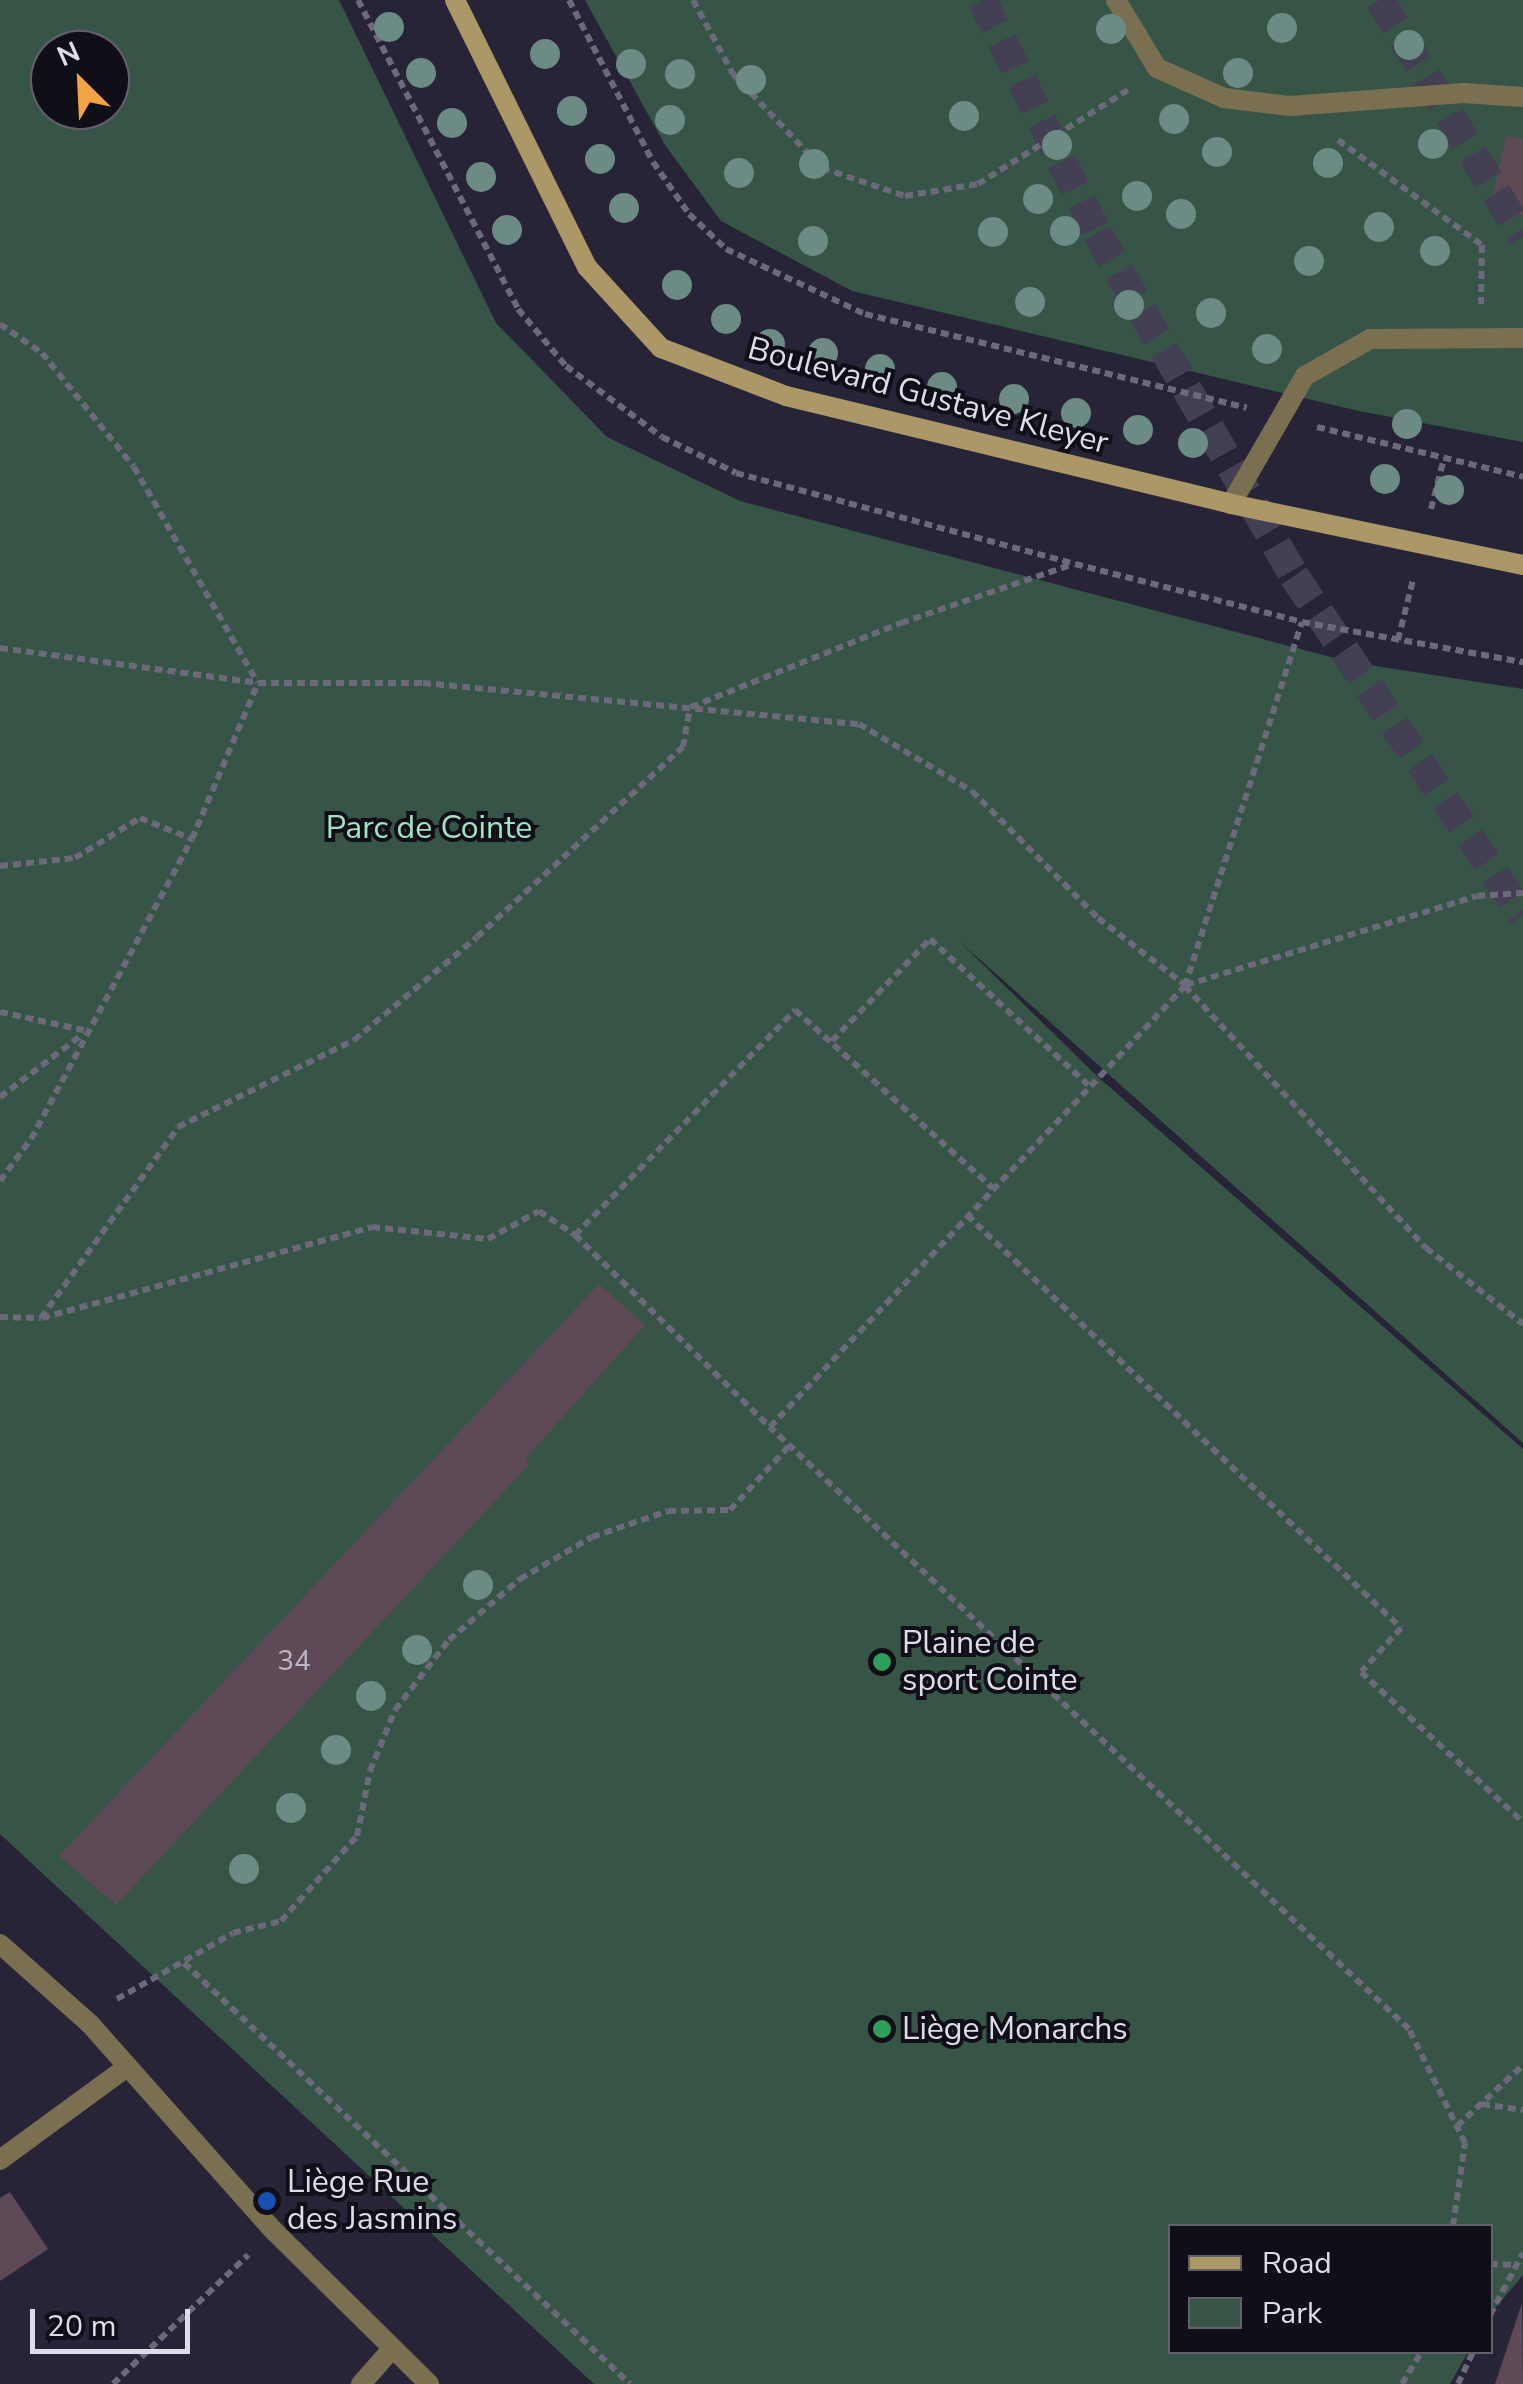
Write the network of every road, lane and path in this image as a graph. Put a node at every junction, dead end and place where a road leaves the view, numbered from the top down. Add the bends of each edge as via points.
1 (454, 0) edge
2 (569, 0) edge
3 (693, 0) edge
4 (1116, 0) edge
5 (1157, 68) junction
6 (1523, 97) edge
7 (1290, 106) junction
8 (0, 324) edge
9 (1523, 338) edge
10 (1480, 340) junction
11 (1278, 417) junction
12 (1523, 477) edge
13 (1231, 504) junction
14 (1422, 544) junction
15 (1523, 565) edge
16 (1302, 622) junction
17 (1398, 640) junction
18 (0, 648) edge
19 (1523, 662) edge
20 (258, 684) junction
21 (690, 708) junction
22 (192, 839) junction
23 (0, 866) edge
24 (1523, 893) edge
25 (1185, 986) junction
26 (0, 1012) edge
27 (88, 1031) junction
28 (832, 1041) junction
29 (1088, 1085) junction
30 (0, 1096) edge
31 (0, 1181) edge
32 (992, 1188) junction
33 (967, 1215) junction
34 (575, 1235) junction
35 (0, 1317) edge
36 (41, 1318) junction
37 (1523, 1324) edge
38 (770, 1427) junction
39 (788, 1448) junction
40 (1523, 1822) edge
41 (0, 1944) edge
42 (184, 1964) junction
43 (127, 1991) dead end
44 (1523, 2064) edge
45 (127, 2066) junction
46 (1481, 2104) junction
47 (1523, 2110) edge
48 (1457, 2126) junction
49 (0, 2160) edge
50 (1453, 2224) edge
51 (274, 2231) junction
52 (1523, 2253) edge
53 (1493, 2264) edge
54 (1514, 2265) junction
55 (1493, 2309) edge
56 (392, 2350) junction
57 (1420, 2354) edge
58 (1472, 2354) edge
59 (112, 2384) edge
60 (361, 2384) edge
61 (429, 2384) edge
62 (630, 2384) edge
63 (1402, 2384) edge
64 (1458, 2384) edge

1 - 13 street, Boulevard Gustave Kleyer via 588,267 661,348 786,396
2 - 11 path via 653,162 689,214 726,249 864,314
3 - 5 path via 734,74 822,168 905,196 978,184 1057,140
4 - 5 street
5 - 7 street via 1224,98
6 - 7 street via 1464,93
7 - 10 path via 1482,245
8 - 20 path via 42,352 134,467
9 - 10 street
10 - 11 street via 1370,339 1305,376
11 - 12 path
11 - 13 street
13 - 14 street, Boulevard Gustave Kleyer
14 - 15 street, Boulevard Gustave Kleyer
14 - 17 path
16 - 17 path
16 - 21 path via 1075,564 900,623
16 - 25 path
17 - 19 path
18 - 20 path
20 - 21 path via 423,683
20 - 22 path
21 - 25 path via 859,724 972,790 1098,918
21 - 36 path via 684,747 354,1040 178,1128
22 - 23 path via 140,818 74,858
22 - 27 path
24 - 25 path via 1477,896
25 - 29 path
25 - 37 path via 1426,1248
26 - 27 path
27 - 30 path
27 - 31 path via 31,1139
28 - 29 path via 930,939
28 - 32 path
28 - 34 path via 795,1010
29 - 32 path
32 - 33 path
33 - 38 path
33 - 40 path via 1401,1628 1361,1672
34 - 36 path via 539,1211 488,1240 372,1227
34 - 38 path
35 - 36 path
38 - 39 path
39 - 42 path via 730,1510 668,1510 592,1537 520,1578 449,1640 396,1710 370,1771 358,1836 280,1922 232,1933
39 - 48 path via 1409,2029
41 - 45 street
42 - 43 path
42 - 62 path
44 - 46 path
45 - 49 street
45 - 51 street
46 - 47 path
46 - 48 path
48 - 50 path via 1465,2143
51 - 56 street
51 - 59 path
52 - 54 path
53 - 54 path
54 - 55 path
56 - 60 street
56 - 61 street
57 - 63 path
58 - 64 path

